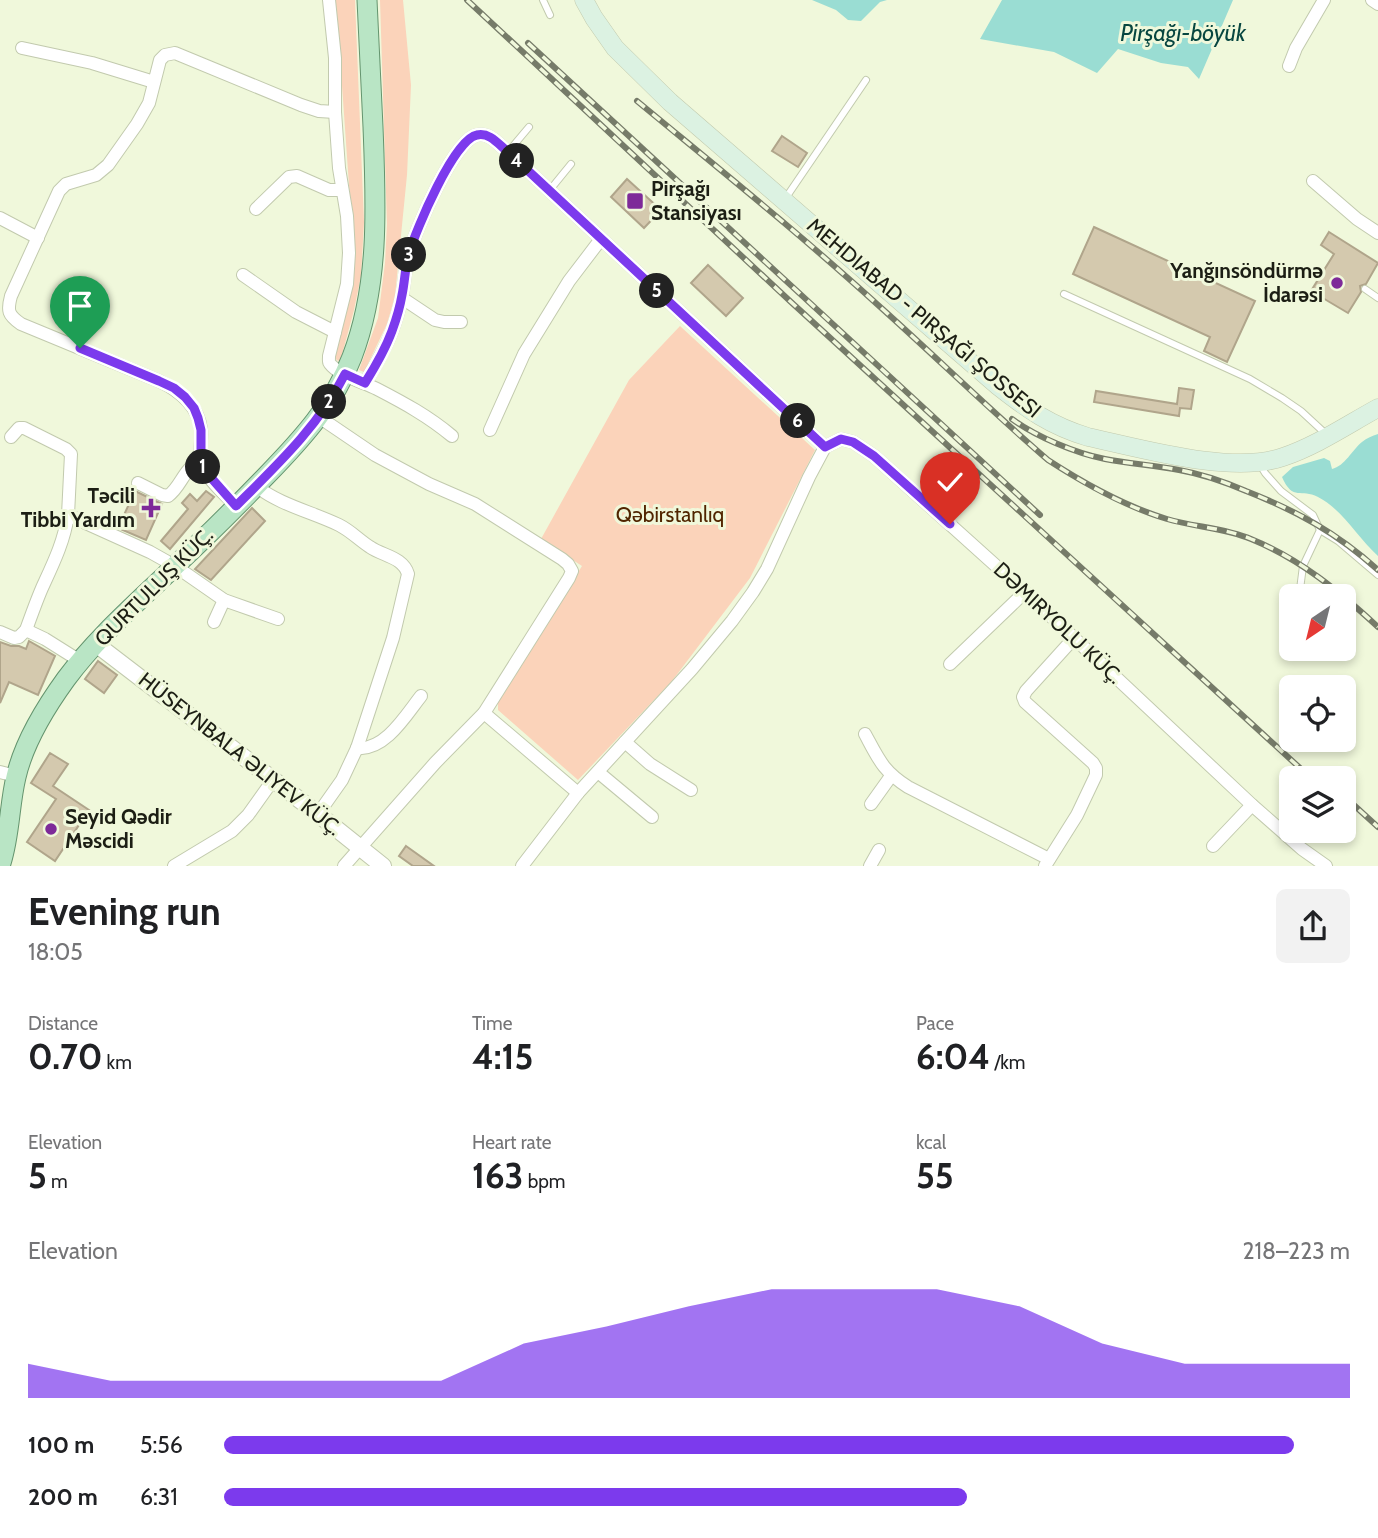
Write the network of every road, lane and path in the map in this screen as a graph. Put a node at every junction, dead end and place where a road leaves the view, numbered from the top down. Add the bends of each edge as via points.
1 (329, 0) edge
2 (368, 0) edge
3 (543, 0) edge
4 (584, 0) edge
5 (1324, 0) edge
6 (1372, 0) edge
7 (1378, 4) edge
8 (550, 15) dead end
9 (22, 48) dead end
10 (1289, 66) dead end
11 (866, 80) dead end
12 (154, 82) junction
13 (335, 112) junction
14 (529, 127) dead end
15 (508, 152) junction
16 (571, 164) dead end
17 (1313, 181) dead end
18 (342, 190) junction
19 (549, 191) junction
20 (784, 200) junction
21 (256, 209) dead end
22 (0, 218) edge
23 (1378, 233) edge
24 (38, 238) junction
25 (601, 239) junction
26 (243, 275) dead end
27 (1365, 289) dead end
28 (1064, 294) dead end
29 (402, 298) junction
30 (1378, 298) edge
31 (461, 322) dead end
32 (335, 332) junction
33 (345, 374) junction
34 (365, 383) junction
35 (1378, 408) edge
36 (319, 417) junction
37 (490, 430) dead end
38 (452, 436) dead end
39 (1328, 436) junction
40 (11, 437) dead end
41 (825, 447) junction
42 (201, 461) junction
43 (1259, 462) junction
44 (138, 482) dead end
45 (256, 486) junction
46 (236, 506) junction
47 (68, 515) junction
48 (1320, 530) junction
49 (175, 566) junction
50 (1378, 575) edge
51 (1301, 584) edge
52 (1026, 592) junction
53 (224, 600) junction
54 (278, 619) dead end
55 (214, 622) dead end
56 (26, 630) junction
57 (0, 632) edge
58 (1074, 638) junction
59 (96, 643) junction
60 (80, 661) junction
61 (950, 664) dead end
62 (421, 696) dead end
63 (484, 713) junction
64 (865, 734) dead end
65 (625, 742) junction
66 (357, 748) junction
67 (598, 772) junction
68 (8, 774) edge
69 (891, 776) junction
70 (273, 780) junction
71 (691, 790) dead end
72 (578, 793) junction
73 (871, 804) dead end
74 (1252, 805) junction
75 (318, 814) junction
76 (652, 817) dead end
77 (1213, 846) dead end
78 (359, 847) junction
79 (879, 850) dead end
80 (1047, 862) edge
81 (4, 864) edge
82 (174, 866) edge
83 (344, 866) edge
84 (383, 866) edge
85 (522, 866) edge
86 (870, 866) edge
87 (1326, 866) edge

1 - 13 street
2 - 33 main road, QURTULUŞ KÜÇ. via 374,246 363,322
3 - 8 lane
4 - 20 main road via 604,34 632,66
5 - 10 street
6 - 7 street
9 - 12 street
11 - 20 lane
12 - 13 street via 160,60 175,53 301,105
12 - 24 street via 144,113 108,165 59,191
13 - 18 street
14 - 15 lane
15 - 19 street
15 - 29 street via 481,134 467,141 452,159 411,248
16 - 19 lane
17 - 23 street
18 - 21 street via 289,177
18 - 32 street via 349,253
19 - 25 street
20 - 43 main road via 998,386 1049,422 1088,437 1183,457
22 - 24 street
24 - 42 street via 11,296 8,306 13,318 179,392 198,418
25 - 37 street via 524,354
25 - 41 street
26 - 32 street via 275,299
27 - 30 lane
28 - 39 lane via 1250,379 1282,397
29 - 31 street via 435,320
29 - 34 street via 392,331
32 - 33 street via 329,362
33 - 34 street
33 - 36 main road, QURTULUŞ KÜÇ.
34 - 38 street via 413,407
35 - 39 main road
36 - 45 main road, QURTULUŞ KÜÇ.
36 - 63 street via 392,465 490,513 572,571
39 - 43 main road via 1281,458
40 - 47 street via 24,428 71,454
41 - 52 street, DƏMIRYOLU KÜÇ. via 841,439 874,456
41 - 65 street via 753,592 692,669
42 - 44 street via 187,470 168,496
42 - 46 street
43 - 48 lane via 1280,491 1313,515
45 - 46 main road, QURTULUŞ KÜÇ.
45 - 66 street via 355,534 406,566 393,638
46 - 49 main road, QURTULUŞ KÜÇ.
47 - 49 street
47 - 56 street
48 - 50 lane
48 - 51 lane via 1303,566
49 - 53 street
49 - 59 main road, QURTULUŞ KÜÇ.
52 - 58 street, DƏMIRYOLU KÜÇ.
52 - 61 street
53 - 54 street
53 - 55 street
56 - 57 street via 14,638
56 - 60 street
58 - 74 street, DƏMIRYOLU KÜÇ.
58 - 80 street via 1023,696 1096,768 1077,815
59 - 60 main road, QURTULUŞ KÜÇ.
59 - 70 street, HÜSEYNBALA ƏLIYEV KÜÇ.
60 - 68 main road, QURTULUŞ KÜÇ.
62 - 66 street via 388,736 367,749
63 - 72 street
63 - 78 street
64 - 69 street
65 - 67 street
65 - 71 street
66 - 75 street
67 - 72 street
67 - 76 street
68 - 81 main road, QURTULUŞ KÜÇ.
69 - 73 street
69 - 80 street
70 - 75 street, HÜSEYNBALA ƏLIYEV KÜÇ.
70 - 82 street via 232,831
72 - 85 street
74 - 77 street
74 - 87 street, DƏMIRYOLU KÜÇ.
75 - 78 street, HÜSEYNBALA ƏLIYEV KÜÇ.
78 - 83 street
78 - 84 street, HÜSEYNBALA ƏLIYEV KÜÇ.
79 - 86 street

